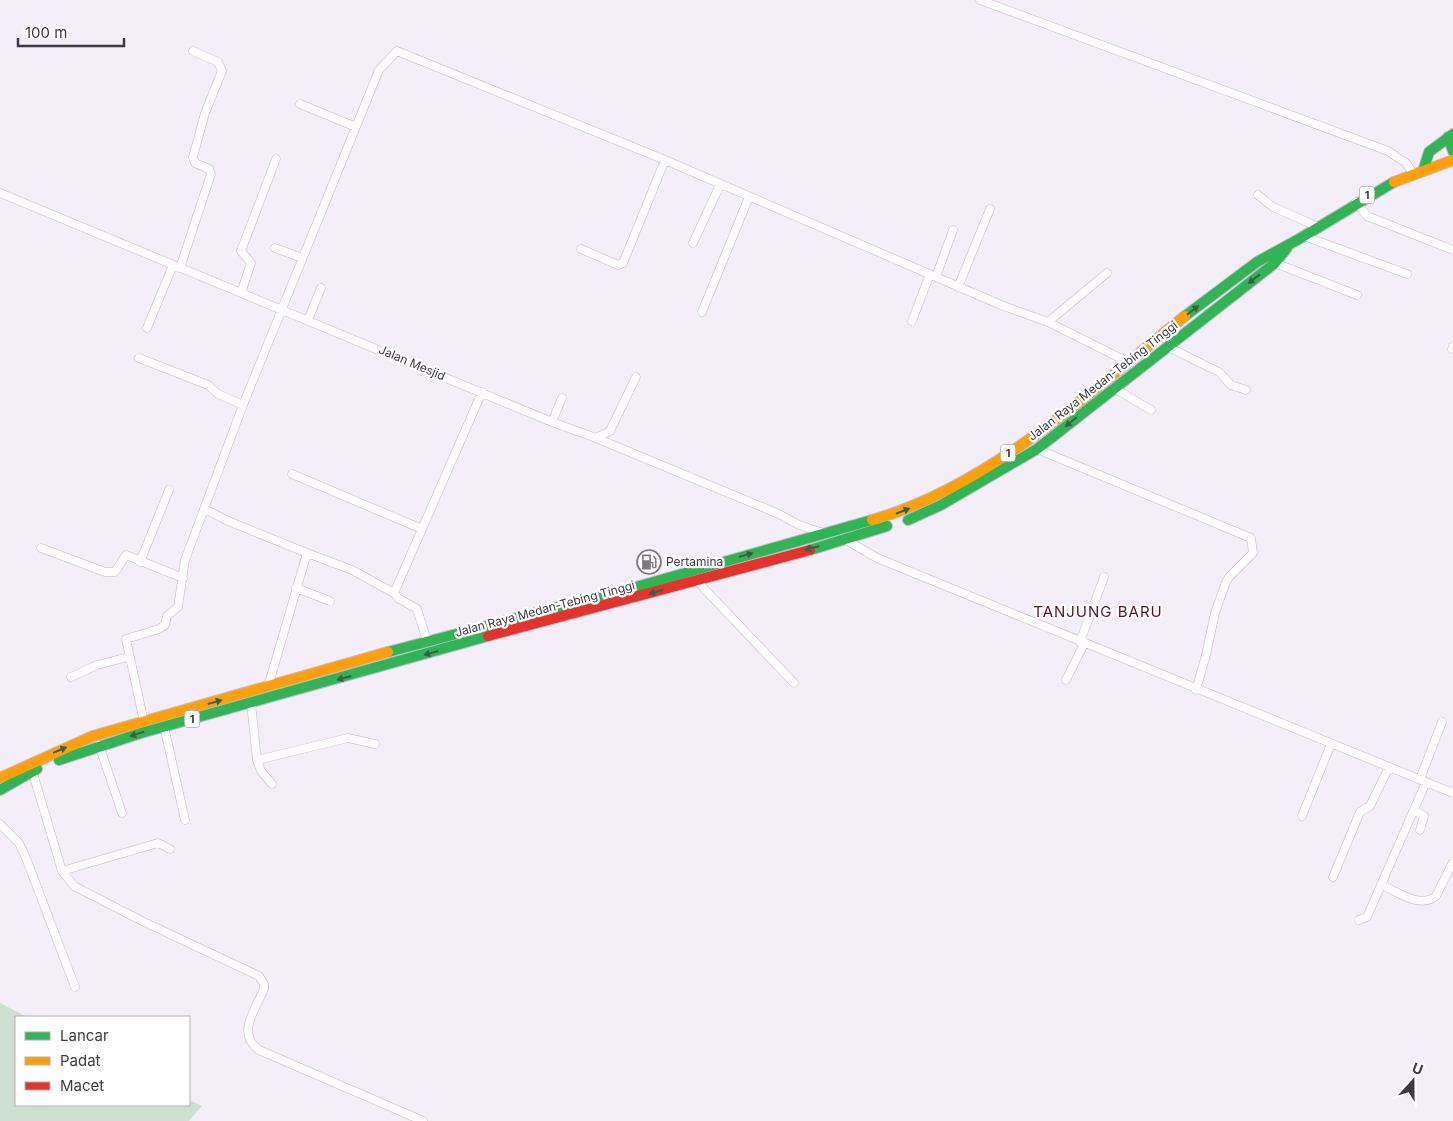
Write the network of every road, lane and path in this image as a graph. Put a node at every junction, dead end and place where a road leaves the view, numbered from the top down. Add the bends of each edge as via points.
1 (980, 0) edge
2 (193, 52) dead end
3 (300, 104) dead end
4 (356, 127) junction
5 (1451, 136) edge
6 (1453, 150) edge
7 (276, 158) dead end
8 (665, 160) junction
9 (1453, 160) edge
10 (1424, 168) junction
11 (1412, 172) junction
12 (720, 185) junction
13 (0, 193) edge
14 (1258, 195) dead end
15 (749, 197) junction
16 (1356, 202) junction
17 (990, 209) dead end
18 (1318, 227) junction
19 (953, 230) dead end
20 (1304, 236) junction
21 (693, 244) dead end
22 (1289, 246) junction
23 (274, 248) dead end
24 (581, 249) dead end
25 (1453, 250) edge
26 (302, 258) junction
27 (1275, 263) junction
28 (177, 266) junction
29 (1107, 273) dead end
30 (1407, 274) dead end
31 (933, 276) junction
32 (958, 287) junction
33 (322, 288) dead end
34 (241, 292) junction
35 (1357, 295) dead end
36 (282, 309) junction
37 (702, 312) dead end
38 (308, 320) junction
39 (912, 321) dead end
40 (1048, 322) junction
41 (147, 328) dead end
42 (1168, 347) junction
43 (139, 358) dead end
44 (1128, 362) junction
45 (636, 378) dead end
46 (1114, 388) junction
47 (1246, 390) dead end
48 (482, 392) junction
49 (562, 398) dead end
50 (243, 405) junction
51 (1151, 410) dead end
52 (552, 422) junction
53 (596, 438) junction
54 (1038, 449) junction
55 (292, 474) dead end
56 (169, 490) dead end
57 (205, 509) junction
58 (422, 529) junction
59 (824, 534) junction
60 (846, 540) junction
61 (41, 548) dead end
62 (307, 553) junction
63 (140, 562) junction
64 (1104, 577) dead end
65 (183, 578) junction
66 (696, 580) junction
67 (296, 588) junction
68 (394, 593) junction
69 (330, 601) dead end
70 (427, 641) junction
71 (1082, 643) junction
72 (387, 653) junction
73 (128, 657) junction
74 (391, 665) junction
75 (71, 677) dead end
76 (1066, 680) dead end
77 (794, 683) dead end
78 (268, 687) junction
79 (1196, 690) junction
80 (251, 703) junction
81 (144, 722) junction
82 (1442, 722) dead end
83 (164, 726) junction
84 (375, 744) dead end
85 (1332, 744) junction
86 (99, 745) junction
87 (257, 760) junction
88 (1389, 766) junction
89 (31, 767) junction
90 (2, 773) edge
91 (1423, 781) junction
92 (272, 784) dead end
93 (0, 790) edge
94 (1453, 793) edge
95 (1414, 810) junction
96 (122, 813) dead end
97 (1302, 816) dead end
98 (184, 820) dead end
99 (0, 824) edge
100 (1420, 830) dead end
101 (170, 849) dead end
102 (1453, 862) edge
103 (62, 871) junction
104 (1333, 877) dead end
105 (1382, 885) junction
106 (1359, 920) dead end
107 (76, 987) dead end
108 (423, 1121) edge

1 - 11 street via 1388,151 1406,162
2 - 28 street via 218,62 222,71 205,113 193,157 195,163 209,169 211,174
3 - 4 street
4 - 8 street via 379,70 397,51
4 - 26 street
5 - 6 main road
5 - 10 main road via 1429,152
7 - 34 street via 241,251 251,263
8 - 12 street
8 - 24 street via 622,263 618,265
9 - 10 main road, Jalan Raya Medan-Tebing Tinggi / 1
10 - 11 main road, Jalan Raya Medan-Tebing Tinggi / 1
11 - 16 main road, Jalan Raya Medan-Tebing Tinggi / 1
12 - 15 street
12 - 21 street
13 - 28 street, Jalan Mesjid
14 - 18 street via 1273,207
15 - 31 street
15 - 37 street
16 - 18 main road, Jalan Raya Medan-Tebing Tinggi / 1
16 - 25 street via 1367,216
17 - 32 street
18 - 20 main road, Jalan Raya Medan-Tebing Tinggi / 1
19 - 31 street
20 - 22 main road, Jalan Raya Medan-Tebing Tinggi / 1
20 - 30 street
22 - 27 main road, Jalan Raya Medan-Tebing Tinggi / 1
44 -> 22 main road, Jalan Raya Medan-Tebing Tinggi / 1 via 1251,266
23 - 26 street
26 - 36 street
27 - 35 street
27 -> 42 main road, Jalan Raya Medan-Tebing Tinggi / 1
28 - 34 street, Jalan Mesjid
28 - 41 street
29 - 40 street
31 - 32 street
31 - 39 street
32 - 40 street
33 - 38 street
34 - 36 street, Jalan Mesjid
36 - 38 street, Jalan Mesjid
36 - 50 street
38 - 48 street, Jalan Mesjid
40 - 44 street
42 - 46 main road, Jalan Raya Medan-Tebing Tinggi / 1
42 - 47 street via 1218,372 1231,385
43 - 50 street via 208,385 218,394
59 -> 44 main road, Jalan Raya Medan-Tebing Tinggi / 1 via 874,521 936,497 994,463
45 - 53 street via 610,431
46 - 51 street
46 -> 54 main road, Jalan Raya Medan-Tebing Tinggi / 1
48 - 52 street, Jalan Mesjid
48 - 58 street
49 - 52 street
50 - 57 street
52 - 53 street, Jalan Mesjid
53 - 59 street, Jalan Mesjid
54 - 60 main road, Jalan Raya Medan-Tebing Tinggi / 1 via 941,505
54 - 79 street via 1251,538 1254,553 1230,576 1214,613
55 - 58 street
56 - 63 street
57 - 62 street via 228,522
57 - 65 street via 185,560
58 - 68 street
70 -> 59 main road, Jalan Raya Medan-Tebing Tinggi / 1
60 -> 66 main road, Jalan Raya Medan-Tebing Tinggi / 1
60 - 71 street via 877,558
61 - 63 street via 110,573 115,572 124,555
62 - 67 street
62 - 68 street via 352,570
63 - 65 street
64 - 71 street
65 - 73 street via 177,610 167,616 165,625 159,630 128,637 125,642
66 -> 74 main road, Jalan Raya Medan-Tebing Tinggi / 1
66 - 77 street
67 - 69 street
67 - 78 street
68 - 70 street via 418,609
70 - 72 main road, Jalan Raya Medan-Tebing Tinggi / 1
71 - 76 street
71 - 79 street
72 - 74 main road
72 - 78 main road, Jalan Raya Medan-Tebing Tinggi / 1
73 - 75 street via 97,665
73 - 81 street
74 -> 80 main road, Jalan Raya Medan-Tebing Tinggi / 1
81 -> 78 main road, Jalan Raya Medan-Tebing Tinggi / 1
79 - 85 street
80 - 83 main road, Jalan Raya Medan-Tebing Tinggi / 1
80 - 87 street
89 -> 81 main road, Jalan Raya Medan-Tebing Tinggi / 1 via 94,736
82 - 91 street
83 -> 86 main road, Jalan Raya Medan-Tebing Tinggi / 1
83 - 98 street
84 - 87 street via 348,738
85 - 88 street
85 - 97 street
86 - 89 main road, Jalan Raya Medan-Tebing Tinggi / 1
86 - 96 street
87 - 92 street
88 - 91 street
88 - 104 street via 1368,808 1360,812
89 - 90 main road, Jalan Raya Medan-Tebing Tinggi / 1
89 - 93 main road, Jalan Raya Medan-Tebing Tinggi / 1
89 - 103 street
91 - 94 street
91 - 95 street
95 - 100 street via 1424,816
95 - 105 street
99 - 107 street via 16,840 26,858
101 - 103 street via 158,844
102 - 105 street via 1432,899 1418,901
103 - 108 street via 67,880 80,890 259,976 264,990 248,1028 251,1045
105 - 106 street via 1367,917

